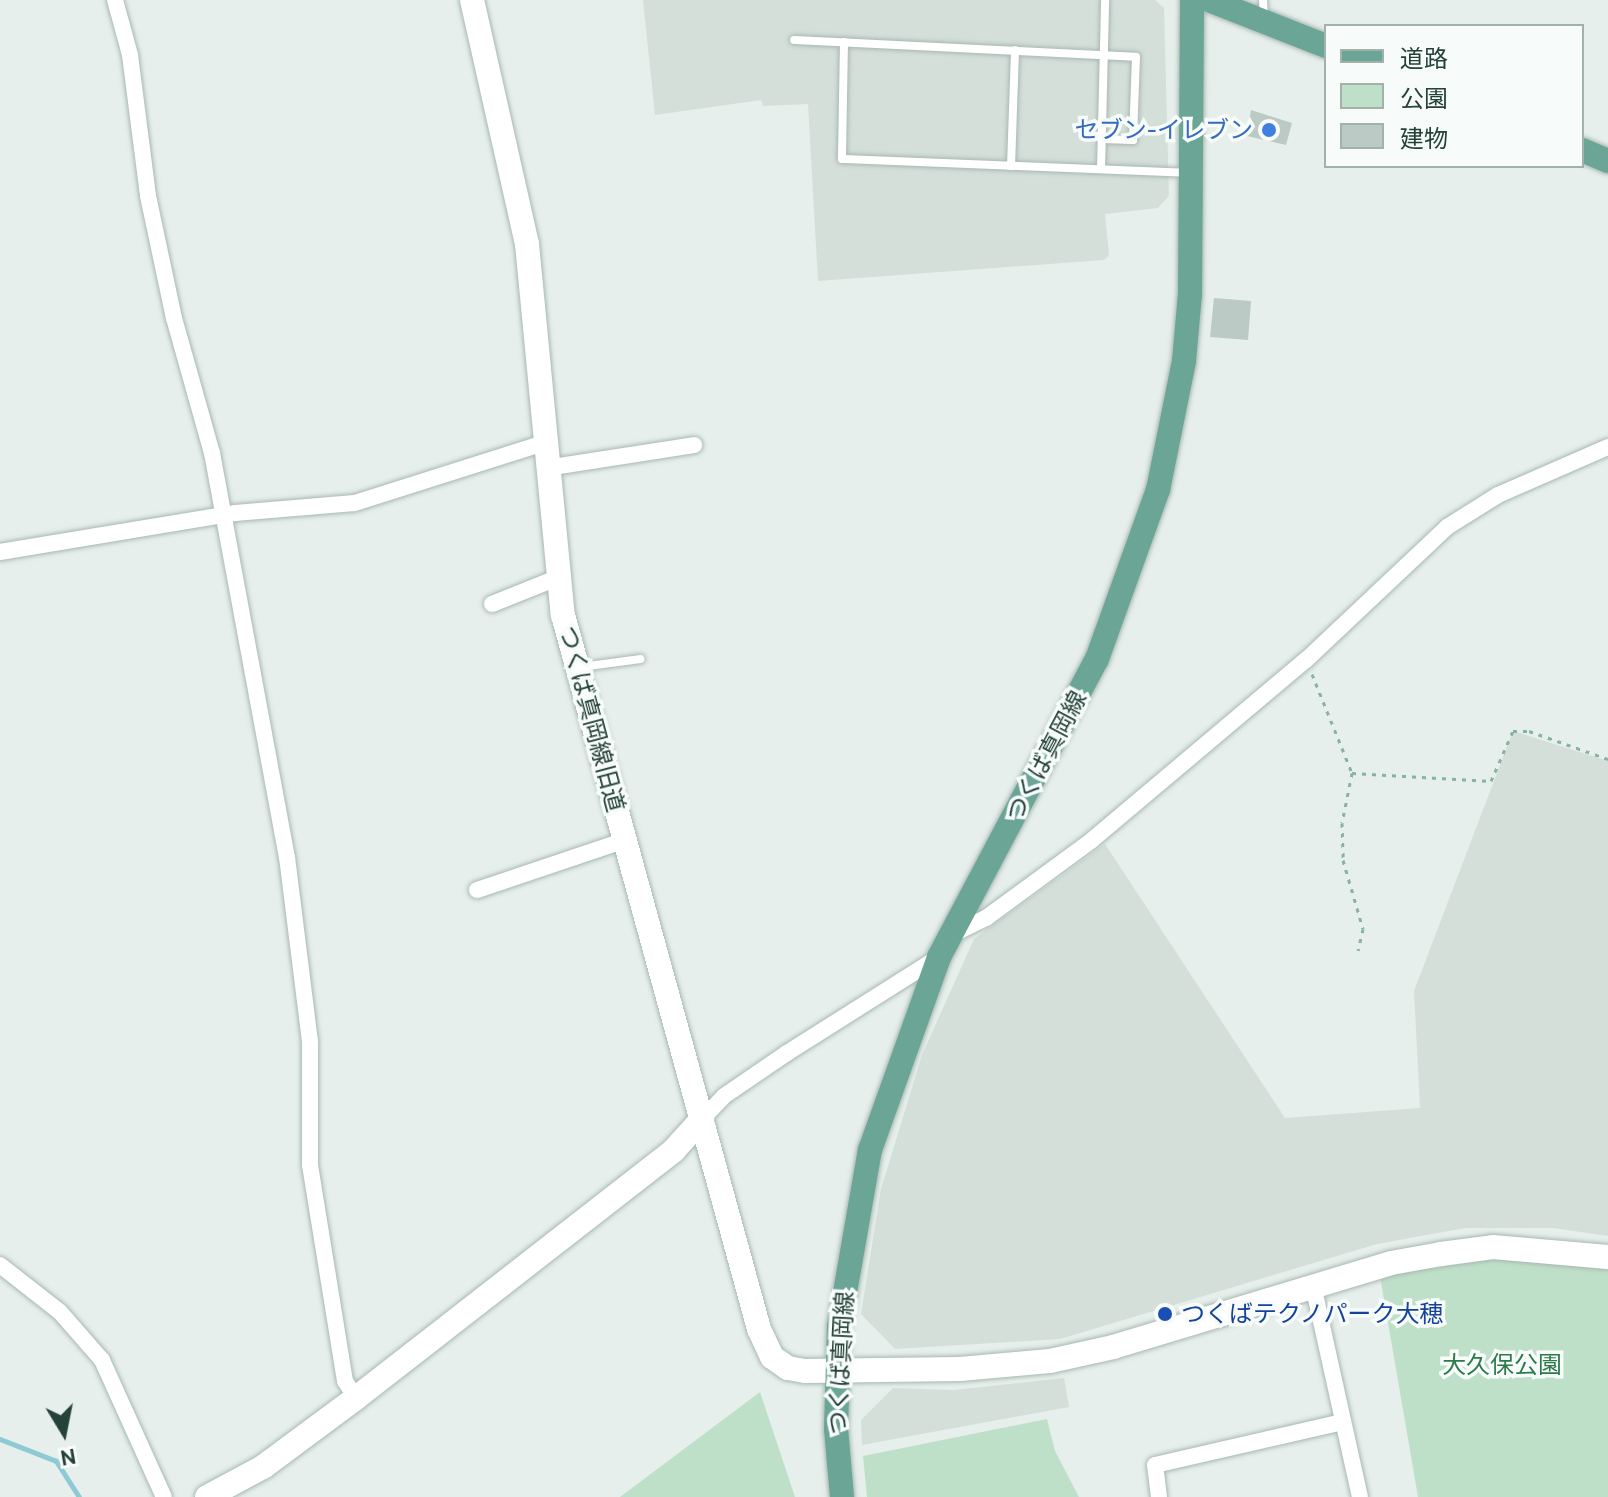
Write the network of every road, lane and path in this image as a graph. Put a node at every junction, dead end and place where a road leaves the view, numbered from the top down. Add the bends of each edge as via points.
1 (115, 0) edge
2 (472, 0) edge
3 (1105, 0) edge
4 (1192, 0) edge
5 (1209, 0) edge
6 (1264, 11) edge
7 (794, 40) dead end
8 (844, 42) junction
9 (1324, 45) edge
10 (1015, 50) junction
11 (1103, 55) junction
12 (1102, 139) junction
13 (1584, 151) edge
14 (1608, 161) edge
15 (1011, 166) junction
16 (1101, 169) junction
17 (1193, 173) junction
18 (544, 443) junction
19 (694, 445) dead end
20 (1608, 447) edge
21 (546, 468) junction
22 (225, 515) junction
23 (0, 552) edge
24 (557, 578) junction
25 (492, 604) dead end
26 (640, 659) dead end
27 (1306, 660) junction
28 (578, 668) junction
29 (1608, 759) edge
30 (1352, 773) junction
31 (626, 840) junction
32 (477, 890) dead end
33 (944, 946) junction
34 (1358, 950) dead end
35 (702, 1119) junction
36 (1608, 1257) edge
37 (0, 1265) edge
38 (1313, 1285) junction
39 (836, 1371) junction
40 (356, 1398) junction
41 (1343, 1422) junction
42 (164, 1497) edge
43 (207, 1497) edge
44 (842, 1497) edge
45 (1159, 1497) edge
46 (1360, 1497) edge

1 - 22 street via 130,55 148,196
2 - 18 street, つくば真岡線旧道 via 527,244
3 - 11 lane
4 - 17 main road, つくば真岡線
5 - 6 main road
6 - 9 main road
7 - 8 lane
8 - 10 lane
8 - 15 lane via 842,159
10 - 11 lane
10 - 15 lane
11 - 12 lane
11 - 12 lane via 1136,57 1133,140
12 - 16 lane
13 - 14 main road
15 - 16 lane
16 - 17 lane
17 - 33 main road, つくば真岡線 via 1184,361 1142,545 1097,659
18 - 21 street, つくば真岡線旧道
18 - 22 street via 355,503
19 - 21 street
20 - 27 street via 1498,495 1447,527
21 - 24 street, つくば真岡線旧道
22 - 23 street
22 - 40 street via 287,857 310,1042 310,1165 345,1381
24 - 25 street
24 - 28 street, つくば真岡線旧道
26 - 28 lane
27 - 30 path
27 - 33 street via 1092,840
28 - 31 street, つくば真岡線旧道
29 - 30 path via 1513,731 1491,781
30 - 34 path via 1342,823 1343,860 1363,929
31 - 32 street
31 - 35 street, つくば真岡線旧道
33 - 35 street via 762,1070
33 - 39 main road, つくば真岡線 via 870,1150 846,1270
35 - 39 street, つくば真岡線旧道 via 766,1349 788,1368
35 - 40 street via 674,1150
36 - 38 street, つくば真岡線旧道 via 1493,1247 1391,1263
37 - 42 street via 60,1312 102,1360
38 - 39 street, つくば真岡線旧道 via 1113,1347 1050,1361
38 - 41 street
39 - 44 main road, つくば真岡線
40 - 43 street via 263,1467
41 - 45 street via 1155,1465
41 - 46 street

